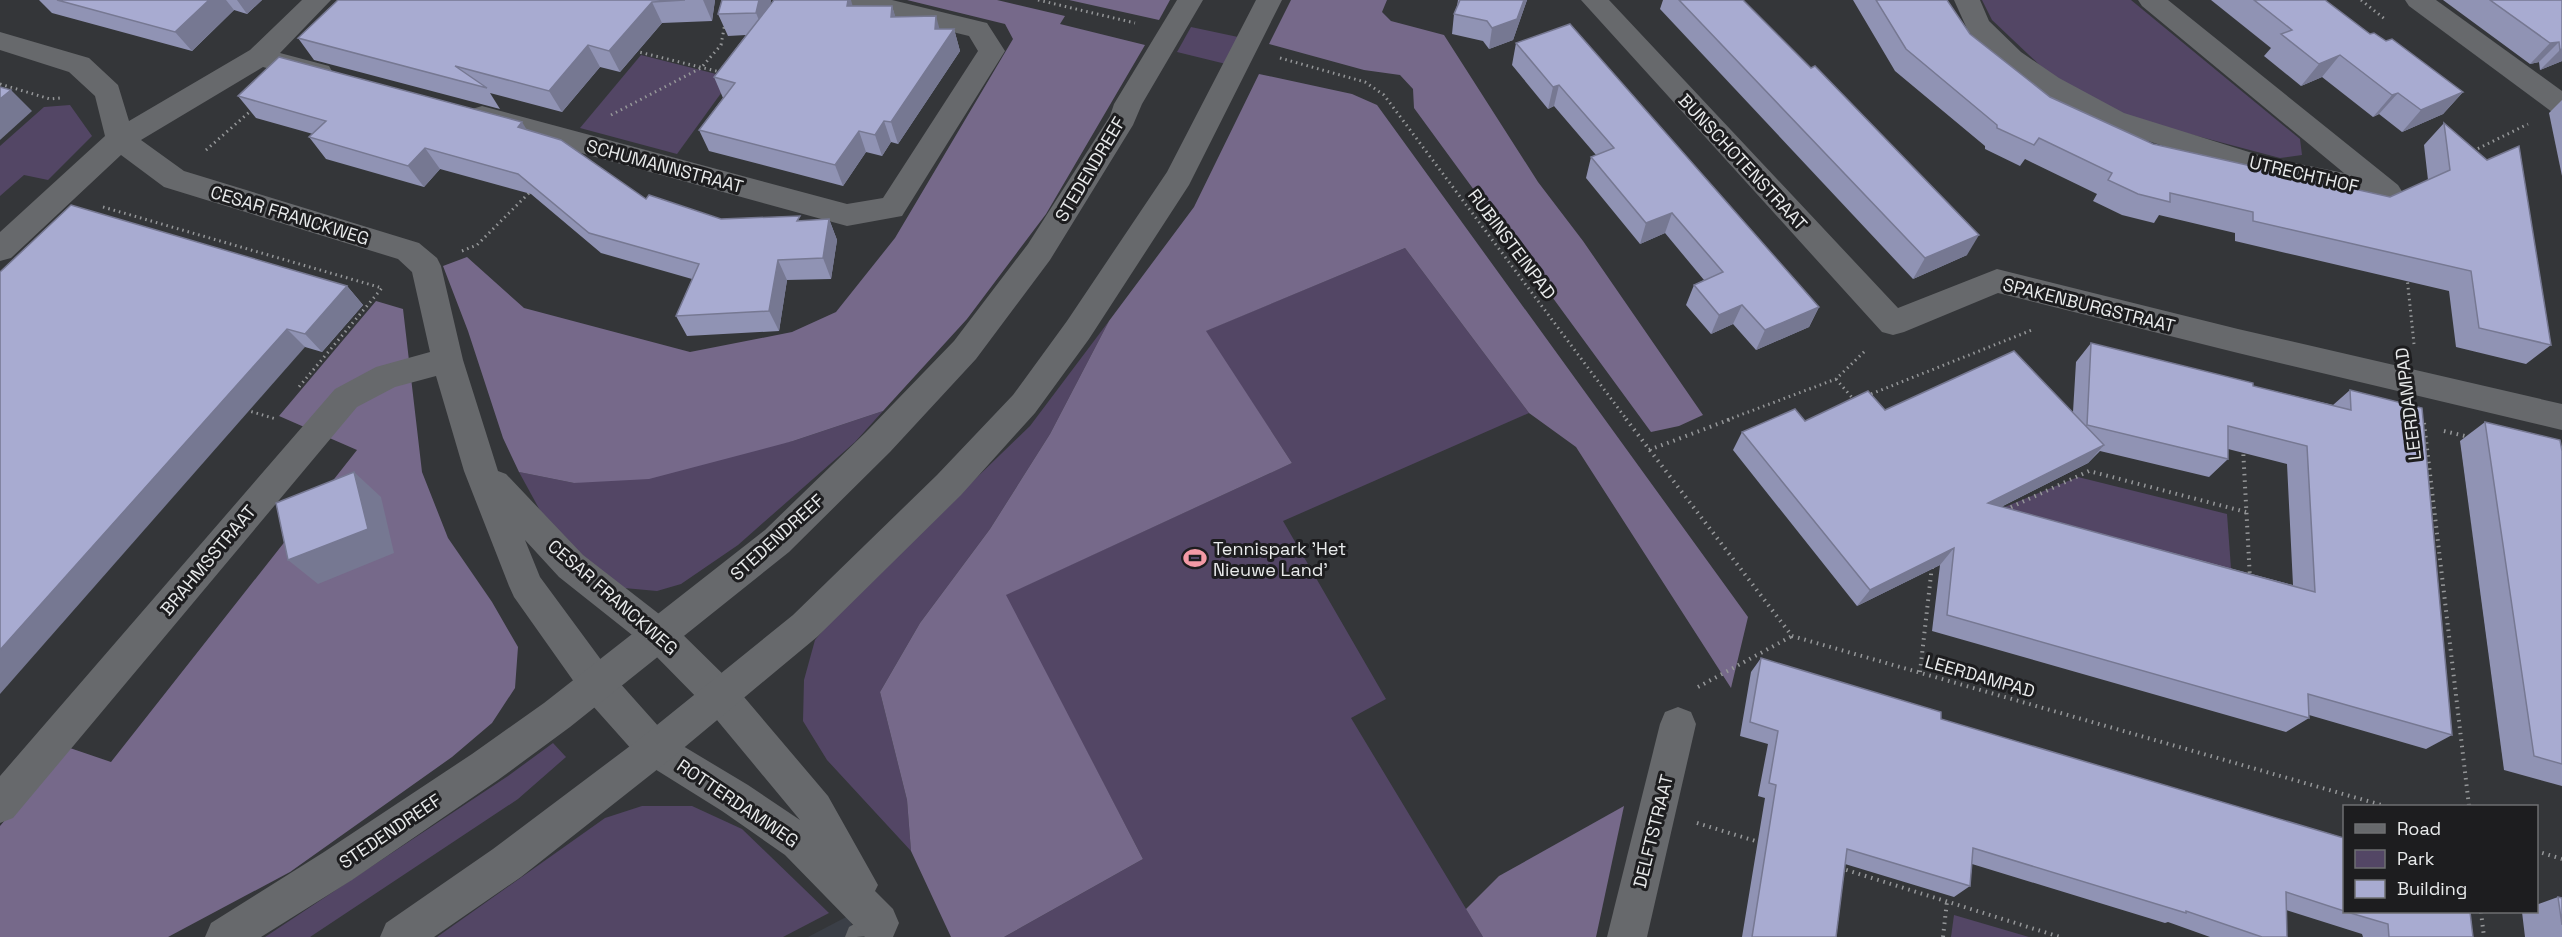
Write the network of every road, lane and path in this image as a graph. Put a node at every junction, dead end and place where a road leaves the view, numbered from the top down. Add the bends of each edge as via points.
1 (318, 0) edge
2 (854, 0) edge
3 (1038, 0) edge
4 (1190, 0) edge
5 (1269, 0) edge
6 (1594, 0) edge
7 (1967, 0) edge
8 (2151, 0) edge
9 (2418, 0) edge
10 (1094, 13) dead end
11 (0, 41) edge
12 (632, 50) dead end
13 (260, 57) junction
14 (1338, 72) dead end
15 (724, 73) edge
16 (346, 80) edge
17 (2562, 105) edge
18 (460, 111) edge
19 (2531, 123) dead end
20 (120, 139) junction
21 (2470, 153) edge
22 (60, 194) junction
23 (0, 250) edge
24 (2406, 272) edge
25 (1893, 323) junction
26 (2042, 332) dead end
27 (447, 360) junction
28 (1836, 379) junction
29 (2419, 384) junction
30 (295, 392) dead end
31 (1854, 401) junction
32 (241, 408) dead end
33 (281, 410) dead end
34 (1862, 410) edge
35 (2562, 417) edge
36 (273, 418) junction
37 (2412, 423) edge
38 (2424, 426) junction
39 (266, 427) dead end
40 (317, 432) junction
41 (2470, 437) dead end
42 (2243, 440) edge
43 (1649, 450) junction
44 (481, 471) junction
45 (2246, 512) junction
46 (1996, 515) edge
47 (1933, 560) edge
48 (2250, 580) edge
49 (659, 635) junction
50 (1792, 636) junction
51 (1920, 672) junction
52 (597, 684) junction
53 (1694, 689) dead end
54 (720, 696) junction
55 (1678, 724) dead end
56 (655, 749) junction
57 (0, 805) edge
58 (2378, 805) edge
59 (2469, 805) edge
60 (1658, 810) junction
61 (1769, 845) edge
62 (2538, 852) edge
63 (2562, 859) edge
64 (1836, 866) edge
65 (1947, 901) junction
66 (2481, 913) edge
67 (875, 932) edge
68 (225, 937) edge
69 (399, 937) edge
70 (1627, 937) edge
71 (1943, 937) edge
72 (2060, 937) edge
73 (2484, 937) edge

1 - 13 street
2 - 18 street, SCHUMANNSTRAAT via 978,29 992,51 892,208 847,215
3 - 10 path
4 - 49 street, STEDENDREEF via 1123,118 1039,252 965,350 777,541
5 - 54 street via 1179,177 1024,404 949,485 805,626
6 - 25 street, BUNSCHOTENSTRAAT
7 - 8 street, UTRECHTHOF via 1977,25 2011,59 2049,85 2114,120 2264,167 2388,193
9 - 17 street
11 - 20 street via 79,65 108,92
12 - 15 path
13 - 16 street
13 - 20 street
14 - 43 path, RUBINSTEINPAD via 1384,94
19 - 21 path
20 - 22 street
20 - 27 street, CESAR FRANCKWEG via 174,178 408,251 426,266
22 - 23 street
22 - 30 path via 382,288
24 - 29 path, LEERDAMPAD
25 - 28 path
25 - 29 street, SPAKENBURGSTRAAT via 1997,281
26 - 31 path via 2030,330
27 - 40 street, BRAHMSSTRAAT via 387,376 346,398
27 - 44 street, CESAR FRANCKWEG
28 - 31 path
28 - 43 path
29 - 35 street, SPAKENBURGSTRAAT
29 - 38 path, LEERDAMPAD
31 - 34 path
32 - 36 path
33 - 36 path
36 - 39 path
36 - 40 path
37 - 38 path
38 - 41 path
38 - 59 path, LEERDAMPAD
40 - 57 street, BRAHMSSTRAAT
42 - 45 path
43 - 50 path
44 - 49 street, CESAR FRANCKWEG via 571,566
44 - 52 street, CESAR FRANCKWEG via 526,586
45 - 46 path via 2089,471
45 - 48 path
47 - 51 path
49 - 52 street, STEDENDREEF
49 - 54 street, CESAR FRANCKWEG
50 - 51 path, LEERDAMPAD
50 - 53 path
51 - 58 path, LEERDAMPAD
52 - 56 street, ROTTERDAMWEG
52 - 68 street, STEDENDREEF via 485,767
54 - 56 street
54 - 67 street, ROTTERDAMWEG via 815,809
55 - 60 street, DELFTSTRAAT
56 - 67 street, ROTTERDAMWEG via 799,842
56 - 69 street via 507,863
60 - 61 path
60 - 70 street, DELFTSTRAAT
62 - 63 path
64 - 65 path
65 - 71 path
65 - 72 path
66 - 73 path

